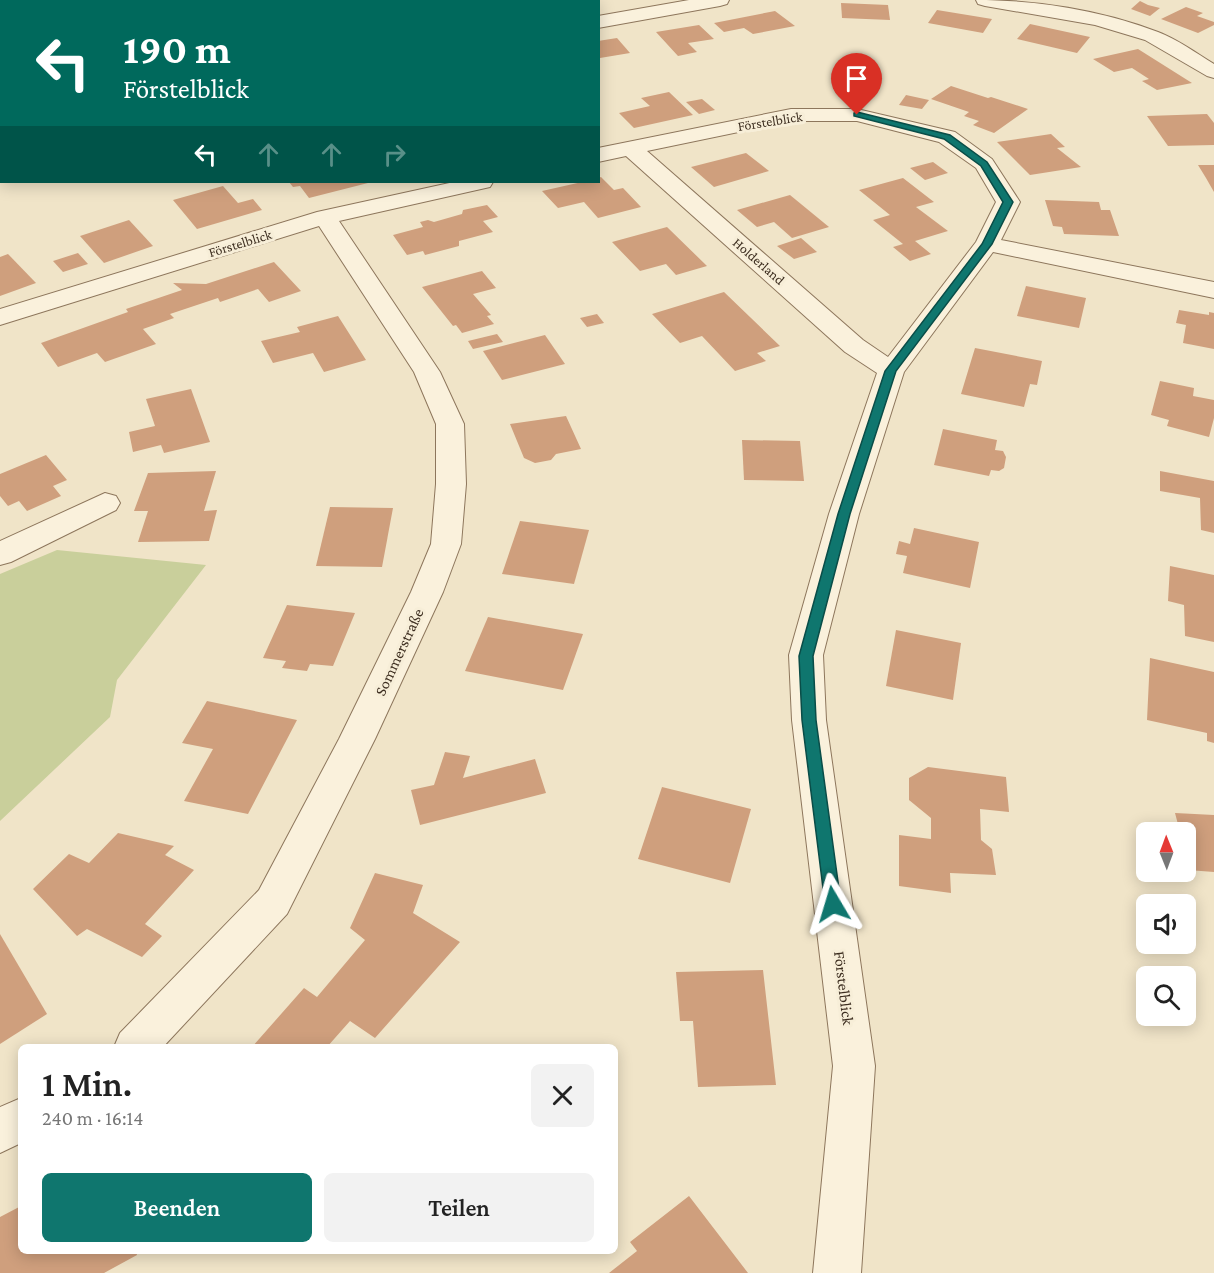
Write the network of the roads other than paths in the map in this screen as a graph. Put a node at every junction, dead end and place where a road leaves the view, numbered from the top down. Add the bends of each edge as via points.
1 (720, 0) edge
2 (985, 0) edge
3 (600, 22) edge
4 (1214, 72) edge
5 (630, 148) junction
6 (600, 155) edge
7 (478, 183) edge
8 (325, 217) junction
9 (987, 244) junction
10 (1214, 290) edge
11 (0, 317) edge
12 (891, 371) junction
13 (105, 503) dead end
14 (0, 554) edge
15 (138, 1044) edge
16 (18, 1121) edge
17 (0, 1131) edge
18 (837, 1273) edge

1 - 3 street
2 - 4 street via 1098,20 1152,36
5 - 6 street, Förstelblick
5 - 9 street, Förstelblick via 791,115 857,115 947,137 984,164 1008,202
5 - 12 street, Holderland via 854,346
7 - 8 street, Förstelblick
8 - 11 street, Förstelblick
8 - 15 street, Sommerstraße via 427,372 450,424 446,544 362,729 273,902
9 - 10 street
9 - 12 street, Förstelblick
12 - 18 street, Förstelblick via 844,514 806,656 809,720 854,1066
13 - 14 street
16 - 17 street

